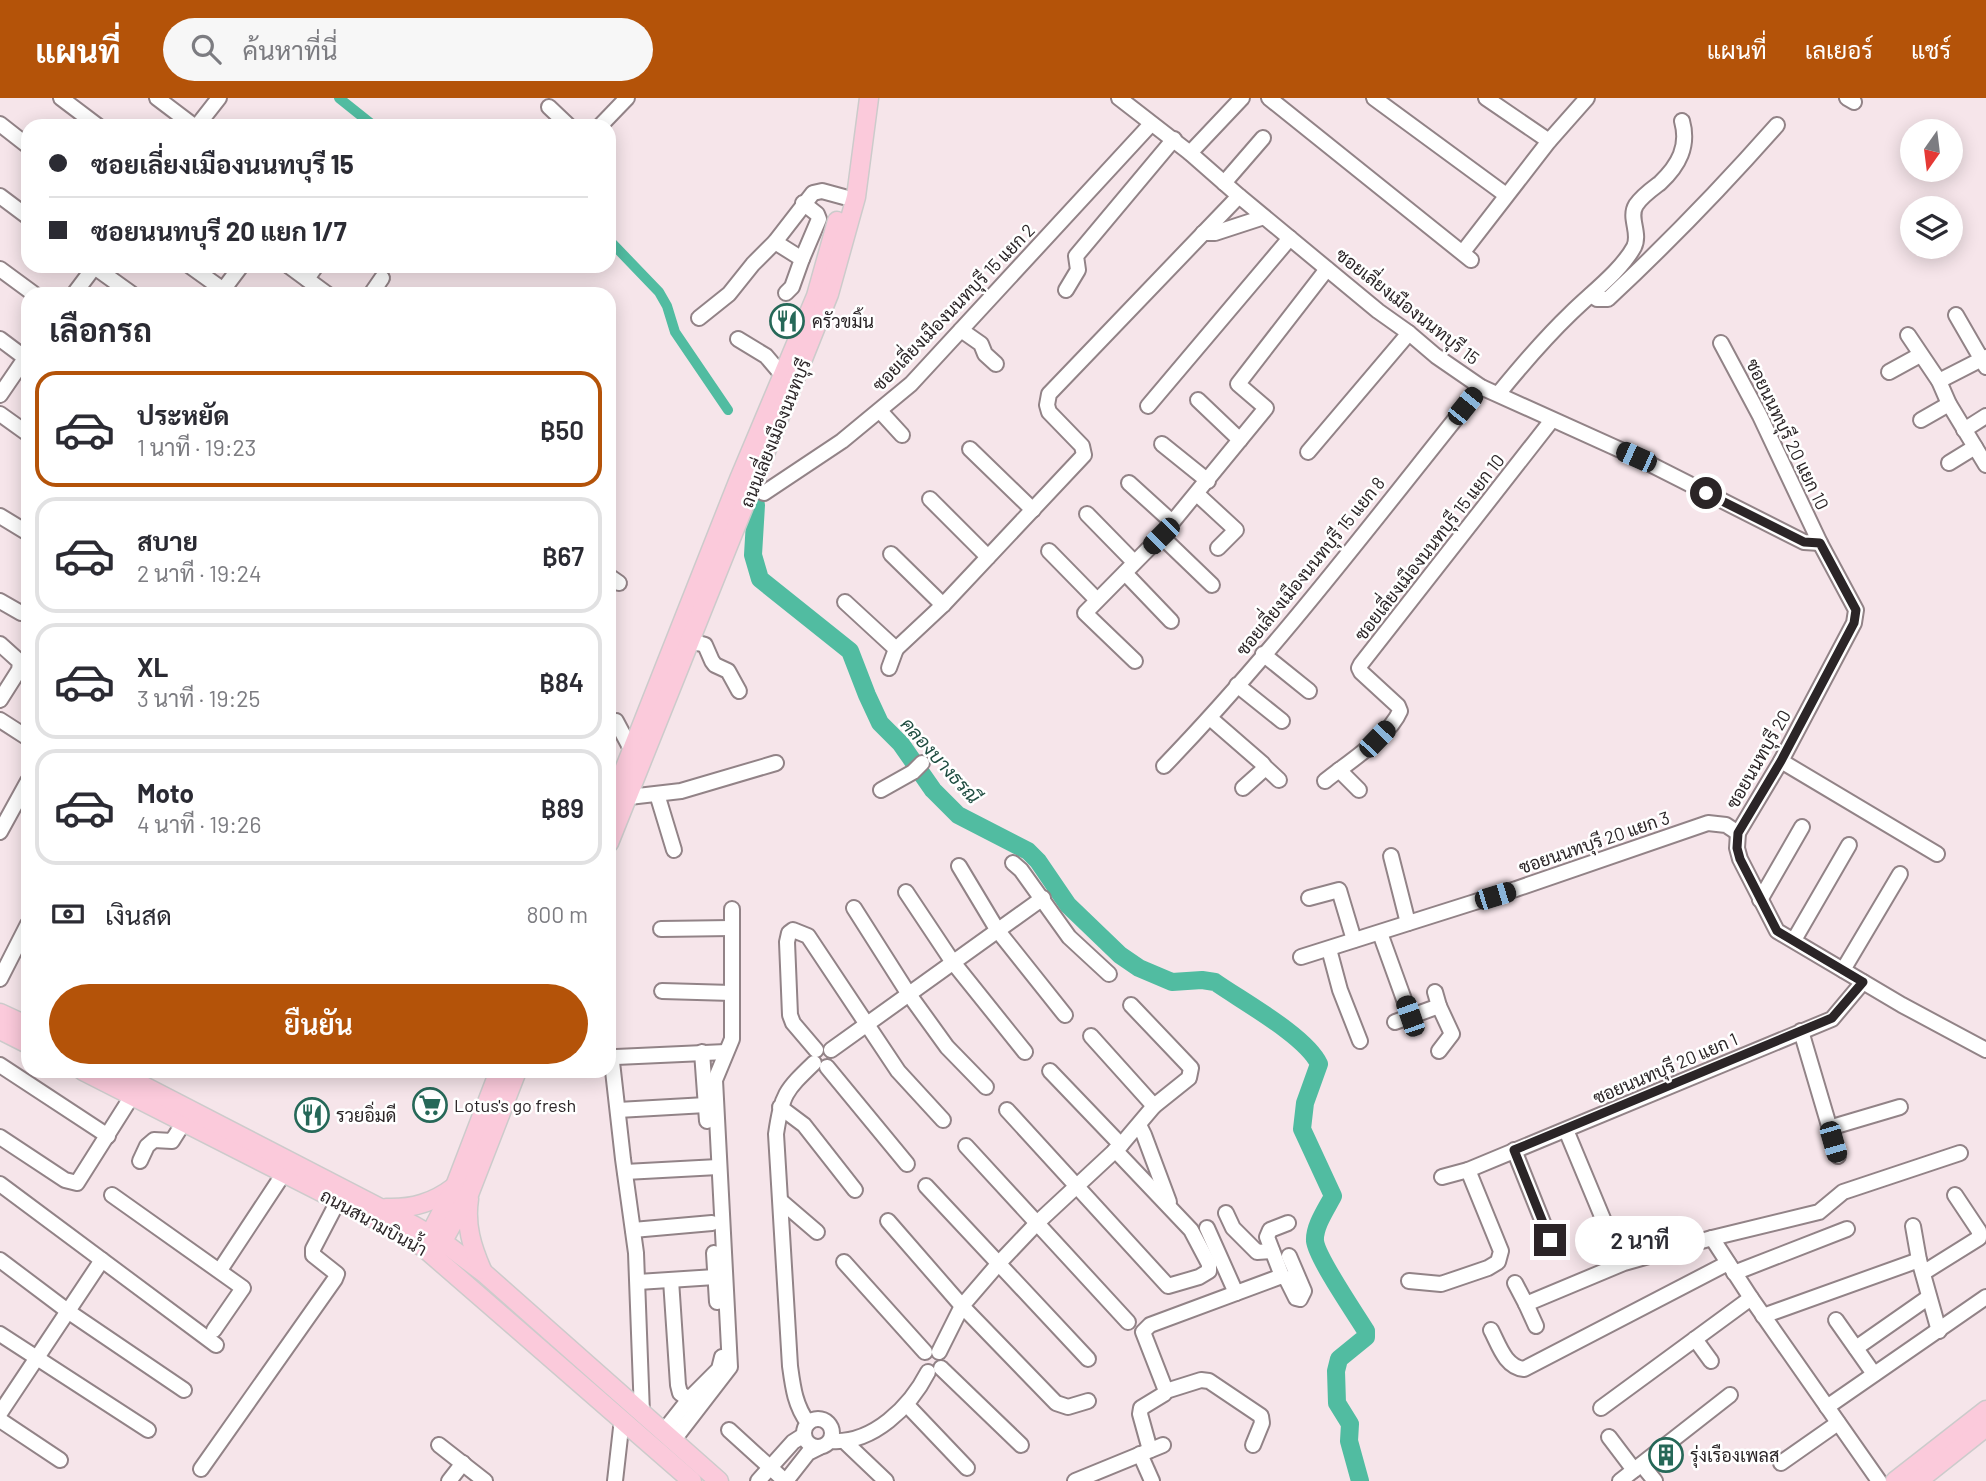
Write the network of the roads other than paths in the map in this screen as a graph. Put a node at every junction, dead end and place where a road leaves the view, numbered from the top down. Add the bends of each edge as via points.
1 (61, 98) edge
2 (157, 98) edge
3 (219, 98) edge
4 (627, 98) edge
5 (856, 98) edge
6 (869, 98) edge
7 (1119, 98) edge
8 (1242, 98) edge
9 (1269, 98) edge
10 (1374, 98) edge
11 (1486, 98) edge
12 (1587, 98) edge
13 (549, 107) dead end
14 (89, 119) edge
15 (186, 119) edge
16 (201, 119) edge
17 (562, 119) edge
18 (607, 119) edge
19 (1682, 121) dead end
20 (0, 124) edge
21 (1150, 124) junction
22 (1777, 125) dead end
23 (1264, 138) dead end
24 (1174, 139) junction
25 (21, 140) edge
26 (1549, 141) junction
27 (1190, 153) junction
28 (1224, 183) junction
29 (1506, 195) junction
30 (0, 196) edge
31 (1238, 196) junction
32 (844, 197) junction
33 (803, 203) junction
34 (21, 212) edge
35 (1264, 217) junction
36 (1203, 233) junction
37 (1290, 237) junction
38 (775, 242) junction
39 (802, 259) junction
40 (1327, 268) junction
41 (0, 269) edge
42 (104, 273) edge
43 (199, 273) edge
44 (299, 273) edge
45 (311, 273) edge
46 (382, 278) dead end
47 (307, 279) junction
48 (24, 287) edge
49 (122, 287) edge
50 (217, 287) edge
51 (318, 287) edge
52 (376, 287) edge
53 (1066, 289) dead end
54 (786, 293) dead end
55 (1591, 295) junction
56 (1956, 315) dead end
57 (699, 318) dead end
58 (961, 330) junction
59 (1409, 332) junction
60 (1909, 335) dead end
61 (0, 339) edge
62 (738, 339) dead end
63 (1721, 343) dead end
64 (21, 353) edge
65 (1920, 355) junction
66 (1985, 361) edge
67 (996, 364) dead end
68 (21, 365) edge
69 (1889, 372) dead end
70 (783, 376) junction
71 (1939, 381) junction
72 (1481, 387) junction
73 (1499, 393) junction
74 (0, 395) edge
75 (1198, 400) dead end
76 (1949, 404) junction
77 (1148, 406) dead end
78 (880, 411) junction
79 (0, 414) edge
80 (1986, 416) edge
81 (1552, 420) junction
82 (1921, 420) dead end
83 (21, 429) edge
84 (1964, 430) junction
85 (902, 435) dead end
86 (1240, 440) junction
87 (1162, 444) dead end
88 (1975, 447) junction
89 (970, 449) dead end
90 (1308, 452) dead end
91 (1949, 463) dead end
92 (1986, 465) edge
93 (1208, 481) junction
94 (1129, 483) dead end
95 (764, 493) dead end
96 (1196, 494) junction
97 (930, 499) dead end
98 (1033, 510) junction
99 (1087, 514) dead end
100 (0, 516) edge
101 (1172, 522) junction
102 (21, 529) edge
103 (1161, 536) junction
104 (1820, 543) junction
105 (1218, 548) dead end
106 (1049, 551) dead end
107 (891, 554) dead end
108 (988, 557) junction
109 (1130, 568) junction
110 (1212, 585) dead end
111 (1097, 600) junction
112 (0, 601) edge
113 (845, 603) dead end
114 (943, 605) junction
115 (21, 613) dead end
116 (1171, 621) dead end
117 (686, 633) junction
118 (0, 644) edge
119 (896, 649) junction
120 (1264, 654) junction
121 (1135, 661) dead end
122 (889, 668) dead end
123 (1237, 685) junction
124 (739, 691) dead end
125 (1309, 691) dead end
126 (0, 700) edge
127 (1210, 718) junction
128 (0, 720) edge
129 (1282, 721) dead end
130 (616, 722) edge
131 (21, 734) edge
132 (632, 751) junction
133 (1781, 761) junction
134 (776, 763) dead end
135 (918, 766) dead end
136 (1164, 766) dead end
137 (1265, 767) junction
138 (1339, 770) junction
139 (1279, 780) dead end
140 (1325, 781) dead end
141 (1243, 789) dead end
142 (881, 790) dead end
143 (1359, 790) dead end
144 (21, 793) edge
145 (657, 794) junction
146 (616, 798) edge
147 (616, 799) edge
148 (616, 801) edge
149 (1802, 827) dead end
150 (0, 832) edge
151 (1738, 833) junction
152 (1849, 845) dead end
153 (674, 850) dead end
154 (1937, 854) dead end
155 (1391, 856) dead end
156 (1013, 863) dead end
157 (959, 866) dead end
158 (1900, 874) dead end
159 (906, 892) dead end
160 (1043, 898) junction
161 (1308, 898) dead end
162 (1760, 900) junction
163 (854, 908) dead end
164 (732, 909) dead end
165 (1408, 923) junction
166 (731, 928) junction
167 (661, 929) dead end
168 (998, 931) junction
169 (1380, 933) junction
170 (21, 938) edge
171 (1354, 940) junction
172 (1794, 940) junction
173 (1329, 949) junction
174 (1301, 957) dead end
175 (952, 961) junction
176 (1843, 970) junction
177 (1109, 974) dead end
178 (0, 979) edge
179 (1863, 982) junction
180 (662, 991) dead end
181 (732, 993) junction
182 (908, 993) junction
183 (1131, 1005) dead end
184 (0, 1013) edge
185 (1065, 1016) dead end
186 (1410, 1016) junction
187 (1395, 1022) dead end
188 (865, 1024) junction
189 (1801, 1031) junction
190 (19, 1032) edge
191 (1091, 1036) dead end
192 (1360, 1041) dead end
193 (1986, 1050) edge
194 (1439, 1051) dead end
195 (702, 1052) junction
196 (726, 1052) junction
197 (1025, 1052) dead end
198 (616, 1060) edge
199 (819, 1060) junction
200 (0, 1065) edge
201 (1050, 1071) dead end
202 (97, 1078) edge
203 (129, 1078) edge
204 (496, 1078) edge
205 (514, 1078) edge
206 (615, 1078) edge
207 (710, 1080) junction
208 (986, 1087) dead end
209 (132, 1096) junction
210 (706, 1105) junction
211 (1154, 1106) junction
212 (780, 1107) junction
213 (1900, 1107) dead end
214 (1007, 1110) dead end
215 (618, 1111) junction
216 (943, 1120) dead end
217 (184, 1122) junction
218 (1139, 1125) junction
219 (1829, 1128) junction
220 (1566, 1130) junction
221 (108, 1136) junction
222 (0, 1137) edge
223 (965, 1146) dead end
224 (1118, 1148) junction
225 (1514, 1150) junction
226 (1960, 1153) dead end
227 (1838, 1156) dead end
228 (140, 1161) dead end
229 (907, 1164) dead end
230 (714, 1167) junction
231 (1468, 1170) junction
232 (284, 1172) junction
233 (625, 1172) junction
234 (1442, 1177) dead end
235 (0, 1184) edge
236 (926, 1186) dead end
237 (1079, 1186) junction
238 (463, 1189) junction
239 (855, 1190) dead end
240 (112, 1195) dead end
241 (1955, 1195) dead end
242 (338, 1201) junction
243 (782, 1202) junction
244 (379, 1207) junction
245 (1171, 1208) junction
246 (1226, 1213) dead end
247 (888, 1221) dead end
248 (712, 1223) junction
249 (1037, 1223) junction
250 (1288, 1223) dead end
251 (1606, 1226) dead end
252 (1913, 1226) dead end
253 (1207, 1228) dead end
254 (1847, 1229) dead end
255 (633, 1230) junction
256 (817, 1232) dead end
257 (1712, 1237) junction
258 (1550, 1240) dead end
259 (433, 1245) junction
260 (1272, 1251) junction
261 (1289, 1256) dead end
262 (0, 1259) edge
263 (102, 1259) junction
264 (844, 1262) dead end
265 (999, 1263) junction
266 (1921, 1267) junction
267 (1731, 1268) junction
268 (220, 1270) junction
269 (484, 1273) junction
270 (1282, 1276) junction
271 (715, 1277) junction
272 (671, 1280) junction
273 (1409, 1281) dead end
274 (638, 1282) junction
275 (1515, 1283) dead end
276 (1236, 1293) junction
277 (1929, 1297) junction
278 (1986, 1297) edge
279 (1751, 1298) junction
280 (722, 1302) junction
281 (1526, 1304) junction
282 (962, 1306) junction
283 (69, 1312) junction
284 (1763, 1316) junction
285 (1836, 1320) dead end
286 (1128, 1322) dead end
287 (1536, 1326) dead end
288 (1490, 1330) dead end
289 (1939, 1331) junction
290 (0, 1334) edge
291 (1695, 1339) junction
292 (1856, 1349) junction
293 (932, 1352) junction
294 (37, 1358) junction
295 (1088, 1359) dead end
296 (1711, 1360) dead end
297 (934, 1370) junction
298 (1874, 1374) junction
299 (184, 1390) dead end
300 (1166, 1391) junction
301 (1730, 1395) dead end
302 (1088, 1401) dead end
303 (694, 1403) junction
304 (907, 1405) junction
305 (1827, 1407) junction
306 (1601, 1408) dead end
307 (1986, 1410) edge
308 (0, 1413) edge
309 (642, 1413) junction
310 (622, 1419) junction
311 (0, 1420) edge
312 (1838, 1423) junction
313 (1986, 1426) edge
314 (806, 1429) junction
315 (148, 1430) dead end
316 (729, 1430) dead end
317 (1609, 1437) dead end
318 (831, 1444) junction
319 (439, 1445) dead end
320 (1021, 1446) dead end
321 (1253, 1446) dead end
322 (669, 1447) junction
323 (1151, 1450) junction
324 (60, 1460) dead end
325 (463, 1463) junction
326 (1781, 1463) dead end
327 (1638, 1467) junction
328 (770, 1468) junction
329 (967, 1468) dead end
330 (201, 1469) dead end
331 (1101, 1477) edge
332 (449, 1481) edge
333 (485, 1481) edge
334 (615, 1481) edge
335 (692, 1481) edge
336 (719, 1481) edge
337 (758, 1481) edge
338 (786, 1481) edge
339 (886, 1481) edge
340 (1075, 1481) edge
341 (1152, 1481) edge
342 (1620, 1481) edge
343 (1655, 1481) edge
344 (1879, 1481) edge
345 (1895, 1481) edge
346 (1918, 1481) edge

1 - 14 street
2 - 15 street
3 - 16 street
4 - 18 street
5 - 32 main road, ถนนเลี่ยงเมืองนนทบุรี
6 - 117 main road, ถนนเลี่ยงเมืองนนทบุรี via 856,197 829,294
7 - 21 street, ซอยเลี่ยงเมืองนนทบุรี 15
8 - 27 street
9 - 29 street via 1467,256
10 - 29 street
11 - 26 street
12 - 26 street
13 - 17 street
19 - 55 street via 1682,151 1663,180 1635,207 1633,248
20 - 25 street
21 - 24 street, ซอยเลี่ยงเมืองนนทบุรี 15
21 - 58 street, ซอยเลี่ยงเมืองนนทบุรี 15 แยก 2
22 - 55 street via 1608,299
23 - 28 street
24 - 27 street, ซอยเลี่ยงเมืองนนทบุรี 15
24 - 53 street via 1076,256 1077,270
26 - 29 street
27 - 28 street, ซอยเลี่ยงเมืองนนทบุรี 15
28 - 31 street, ซอยเลี่ยงเมืองนนทบุรี 15
30 - 34 street
31 - 35 street, ซอยเลี่ยงเมืองนนทบุรี 15
31 - 36 street
32 - 33 street via 817,191
32 - 70 main road, ถนนเลี่ยงเมืองนนทบุรี via 816,296
33 - 38 street
33 - 39 street via 819,219
35 - 36 street
35 - 37 street, ซอยเลี่ยงเมืองนนทบุรี 15
36 - 98 street via 1049,394 1049,412 1082,446 1084,455
37 - 40 street, ซอยเลี่ยงเมืองนนทบุรี 15
37 - 77 street
38 - 39 street
38 - 57 street via 729,294
39 - 54 street
40 - 59 street, ซอยเลี่ยงเมืองนนทบุรี 15
40 - 86 street via 1238,384 1266,408
41 - 48 street
42 - 49 street
43 - 50 street
44 - 47 street
45 - 47 street
46 - 52 street
47 - 51 street
55 - 73 street
56 - 66 street
58 - 67 street via 981,344
58 - 78 street, ซอยเลี่ยงเมืองนนทบุรี 15 แยก 2
59 - 72 street, ซอยเลี่ยงเมืองนนทบุรี 15
59 - 90 street
60 - 65 street
61 - 64 street
62 - 70 street via 766,356
63 - 104 street, ซอยนนทบุรี 20 แยก 10
65 - 69 street
65 - 71 street
66 - 71 street
68 - 74 street
70 - 117 main road, ถนนเลี่ยงเมืองนนทบุรี via 738,479
71 - 76 street
72 - 73 street, ซอยเลี่ยงเมืองนนทบุรี 15
72 - 120 street, ซอยเลี่ยงเมืองนนทบุรี 15 แยก 8
73 - 81 street, ซอยเลี่ยงเมืองนนทบุรี 15
75 - 86 street
76 - 82 street
76 - 84 street
78 - 85 street
78 - 95 street, ซอยเลี่ยงเมืองนนทบุรี 15 แยก 2
79 - 83 street
80 - 84 street
81 - 104 street, ซอยเลี่ยงเมืองนนทบุรี 15 via 1804,542
81 - 138 street, ซอยเลี่ยงเมืองนนทบุรี 15 แยก 10 via 1361,664 1361,672 1400,711 1377,739
84 - 88 street
86 - 93 street
87 - 93 street
88 - 91 street
88 - 92 street
89 - 98 street
93 - 96 street
94 - 101 street
96 - 101 street
96 - 105 street via 1236,530
97 - 108 street
98 - 108 street
99 - 109 street
100 - 102 street
101 - 103 street
103 - 109 street
103 - 110 street
104 - 133 street, ซอยนนทบุรี 20 via 1856,617
106 - 111 street
107 - 114 street
108 - 114 street
109 - 111 street
109 - 116 street
111 - 121 street via 1085,613
112 - 115 street
113 - 119 street
114 - 119 street
117 - 124 street via 705,645 715,666 728,671
117 - 132 main road, ถนนเลี่ยงเมืองนนทบุรี
117 - 147 main road, ถนนเลี่ยงเมืองนนทบุรี
118 - 126 street via 18,658 20,666
119 - 122 street
120 - 123 street, ซอยเลี่ยงเมืองนนทบุรี 15 แยก 8
120 - 125 street
123 - 127 street, ซอยเลี่ยงเมืองนนทบุรี 15 แยก 8
123 - 129 street
127 - 136 street, ซอยเลี่ยงเมืองนนทบุรี 15 แยก 8
127 - 137 street
128 - 131 street
130 - 132 street
132 - 146 main road, ถนนเลี่ยงเมืองนนทบุรี
133 - 151 street, ซอยนนทบุรี 20
133 - 154 street
134 - 145 street
135 - 142 street
137 - 139 street
137 - 141 street
138 - 140 street, ซอยเลี่ยงเมืองนนทบุรี 15 แยก 10
138 - 143 street
144 - 150 street
145 - 148 street
145 - 153 street
149 - 162 street
151 - 162 street, ซอยนนทบุรี 20 via 1740,859
151 - 165 street, ซอยนนทบุรี 20 แยก 3 via 1726,825 1708,823
152 - 172 street
155 - 165 street
156 - 160 street
157 - 168 street
158 - 176 street
159 - 175 street
160 - 168 street
160 - 177 street via 1069,937
161 - 171 street via 1339,890
162 - 172 street, ซอยนนทบุรี 20 via 1777,931
163 - 182 street
164 - 166 street
165 - 169 street, ซอยนนทบุรี 20 แยก 3
166 - 167 street
166 - 181 street
168 - 175 street
168 - 185 street
169 - 171 street, ซอยนนทบุรี 20 แยก 3
169 - 186 street
170 - 178 street
171 - 173 street, ซอยนนทบุรี 20 แยก 3
172 - 176 street, ซอยนนทบุรี 20
173 - 174 street, ซอยนนทบุรี 20 แยก 3
173 - 192 street
175 - 182 street
175 - 197 street
176 - 179 street, ซอยนนทบุรี 20
179 - 189 street, ซอยนนทบุรี 20 แยก 1 via 1832,1018
179 - 193 street, ซอยนนทบุรี 20
180 - 181 street
181 - 196 street via 732,1039
182 - 188 street
182 - 208 street via 947,1047
183 - 211 street via 1191,1068 1189,1078
184 - 190 main road
186 - 187 street
186 - 194 street via 1437,999 1452,1034
188 - 199 street via 831,1050 821,1047
188 - 199 street via 808,936 793,930 787,936 790,1015
188 - 216 street via 898,1071
189 - 219 street
189 - 220 street, ซอยนนทบุรี 20 แยก 1
191 - 211 street
195 - 196 street
195 - 198 street
195 - 207 street
196 - 207 street
199 - 212 street via 792,1084
199 - 229 street
200 - 221 street
201 - 224 street
202 - 209 main road, ถนนสนามบินน้ำ
203 - 244 main road, ถนนสนามบินน้ำ
204 - 238 main road via 484,1106
205 - 238 main road
206 - 215 street
207 - 210 street
207 - 230 street
209 - 217 main road, ถนนสนามบินน้ำ
209 - 221 street
210 - 215 street
210 - 230 street
211 - 218 street
212 - 239 street via 804,1125
212 - 243 street via 776,1134
213 - 219 street
214 - 237 street
215 - 233 street
217 - 228 street via 172,1141 151,1142
217 - 232 main road, ถนนสนามบินน้ำ
218 - 224 street
218 - 245 street
219 - 227 street
220 - 225 street, ซอยนนทบุรี 20 แยก 1
220 - 251 street
221 - 222 street via 77,1183 65,1180
223 - 249 street
224 - 237 street
224 - 245 street
225 - 231 street, ซอยนนทบุรี 20 แยก 1
225 - 258 street
226 - 257 street via 1843,1192 1819,1212
230 - 233 street
230 - 248 street
230 - 280 street
231 - 234 street, ซอยนนทบุรี 20 แยก 1
231 - 273 street via 1501,1251 1498,1262 1441,1284
232 - 242 main road, ถนนสนามบินน้ำ
232 - 268 street
233 - 255 street
235 - 263 street
236 - 265 street
237 - 245 street via 1168,1286 1209,1271 1191,1230
237 - 249 street
238 - 244 main road via 412,1207
238 - 259 main road
238 - 269 main road via 470,1236
240 - 268 street
241 - 266 street via 1981,1234
242 - 259 main road, ถนนสนามบินน้ำ
242 - 330 street via 313,1248 313,1255 337,1274 335,1279
243 - 256 street
243 - 314 street via 792,1385
244 - 259 main road, ถนนสนามบินน้ำ
246 - 260 street via 1233,1228 1257,1252
247 - 282 street
248 - 255 street
248 - 271 street
249 - 265 street
249 - 286 street
250 - 260 street via 1268,1232
252 - 266 street
253 - 276 street
254 - 267 street
255 - 274 street
257 - 267 street
257 - 281 street via 1624,1263
259 - 269 main road, ถนนสนามบินน้ำ
259 - 310 main road, ถนนสนามบินน้ำ
260 - 270 street
261 - 270 street via 1303,1296 1296,1298
262 - 283 street
263 - 268 street via 215,1338 243,1288
263 - 283 street
264 - 293 street
265 - 282 street
265 - 295 street
266 - 277 street
266 - 284 street
267 - 279 street
267 - 288 street via 1524,1369 1507,1361
269 - 309 main road, ถนนสนามบินน้ำ
270 - 276 street
271 - 272 street
271 - 280 street
272 - 274 street
272 - 303 street via 678,1385 680,1393
274 - 309 street
275 - 281 street
276 - 300 street via 1150,1325 1143,1332
277 - 289 street
277 - 292 street
278 - 289 street
279 - 284 street
279 - 291 street
280 - 303 street via 726,1366
281 - 287 street
282 - 293 street
282 - 302 street via 1056,1403 1068,1407
283 - 294 street
283 - 299 street
284 - 305 street
285 - 292 street
289 - 298 street
290 - 294 street
291 - 296 street
291 - 306 street
292 - 298 street
293 - 297 street via 943,1361
293 - 297 street via 920,1363
294 - 308 street
294 - 315 street
297 - 304 street
297 - 320 street
298 - 305 street
300 - 321 street via 1201,1380 1213,1382 1261,1416
300 - 323 street via 1141,1408
301 - 327 street
303 - 322 street
304 - 318 street via 871,1431
304 - 329 street
305 - 312 street
307 - 345 main road
309 - 322 main road, ถนนสนามบินน้ำ
310 - 322 main road, ถนนสนามบินน้ำ
310 - 334 street
311 - 324 street
312 - 326 street
312 - 344 street
313 - 346 main road
314 - 318 street via 808,1444
314 - 318 street via 817,1419 827,1422 833,1433
314 - 328 street
316 - 328 street
317 - 327 street
318 - 338 street via 808,1453
318 - 339 street
319 - 325 street
322 - 335 main road, ถนนสนามบินน้ำ
322 - 336 main road, ถนนสนามบินน้ำ
323 - 331 street
323 - 341 street
325 - 332 street
325 - 333 street
327 - 342 street
327 - 343 street
328 - 337 street
328 - 338 street
331 - 340 street

